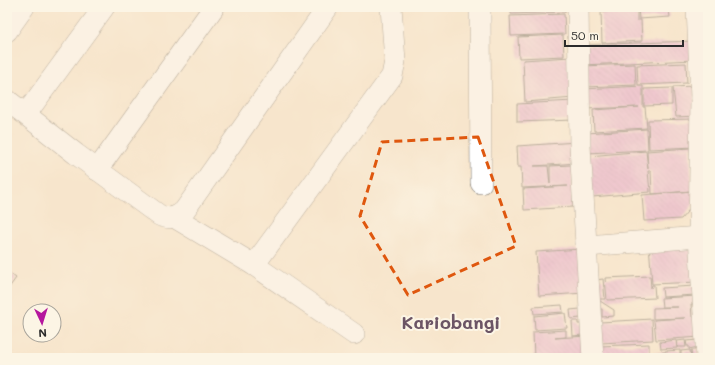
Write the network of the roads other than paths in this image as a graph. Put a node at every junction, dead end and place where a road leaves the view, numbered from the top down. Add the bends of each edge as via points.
1 (24, 7) edge
2 (104, 7) edge
3 (214, 7) edge
4 (328, 7) edge
5 (392, 7) edge
6 (480, 7) edge
7 (578, 7) edge
8 (697, 7) edge
9 (7, 31) edge
10 (704, 98) edge
11 (7, 100) edge
12 (26, 114) junction
13 (97, 170) junction
14 (482, 183) dead end
15 (174, 217) junction
16 (699, 237) junction
17 (587, 246) junction
18 (254, 265) junction
19 (354, 334) dead end
20 (593, 358) edge
21 (707, 358) edge

1 - 9 street
2 - 12 street
3 - 13 street
4 - 15 street via 184,211
5 - 18 street via 395,61 392,76
6 - 14 street
7 - 17 street via 580,146
8 - 10 street
10 - 16 street
11 - 12 street
12 - 13 street
13 - 15 street via 159,215
15 - 18 street
16 - 17 street
16 - 21 street
17 - 20 street
18 - 19 street

